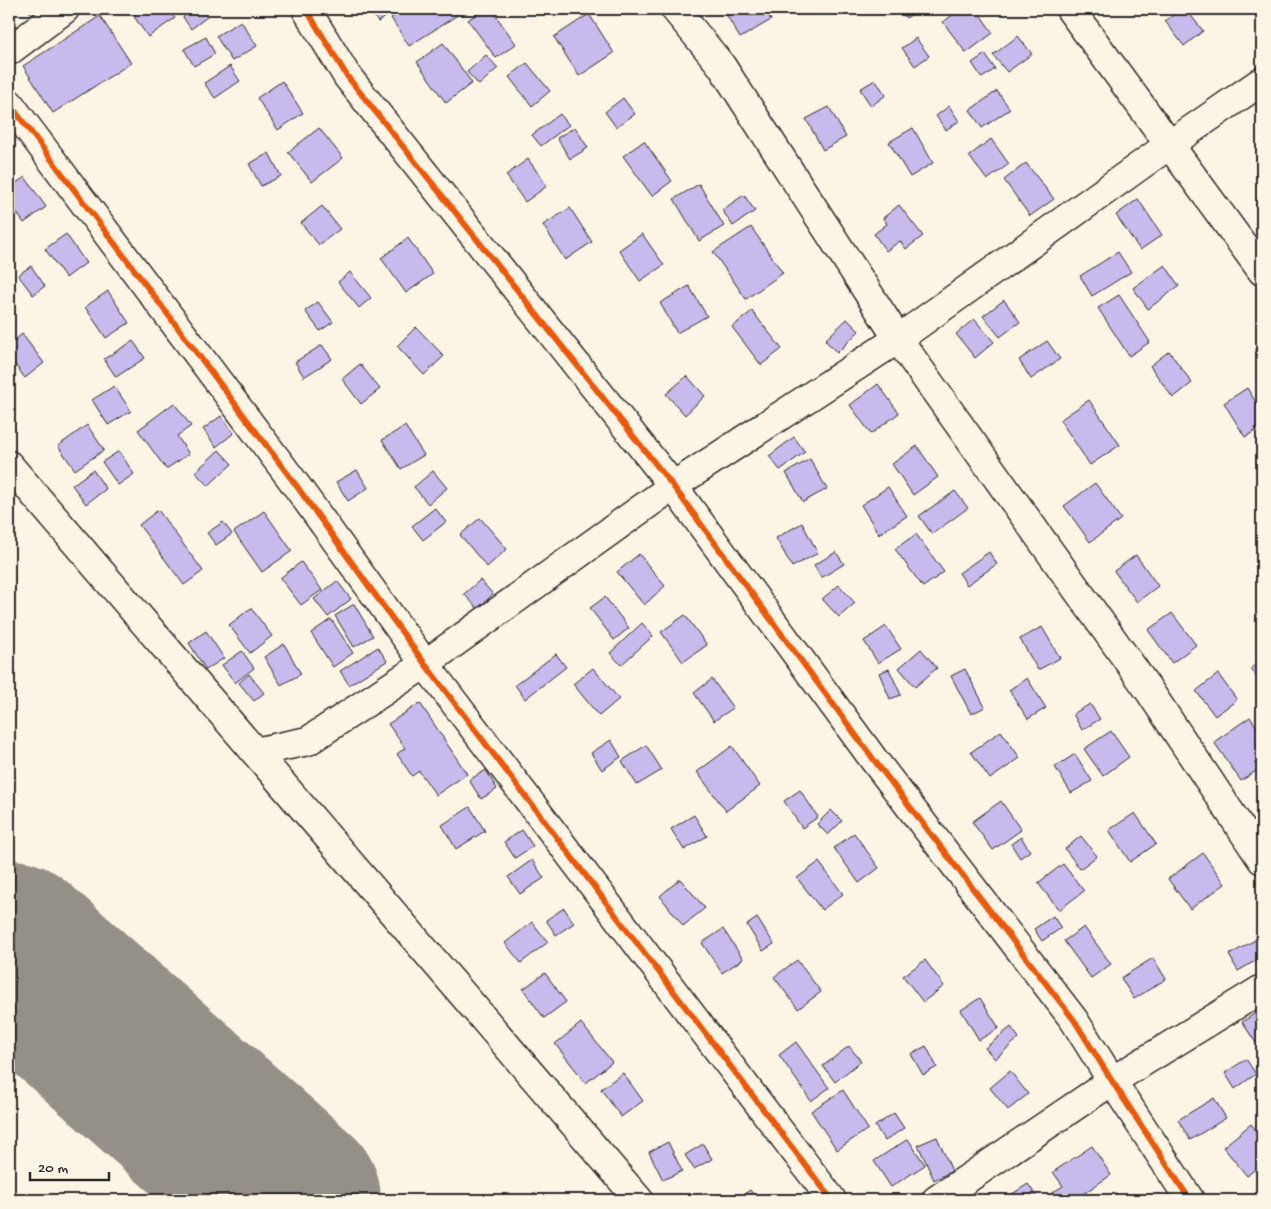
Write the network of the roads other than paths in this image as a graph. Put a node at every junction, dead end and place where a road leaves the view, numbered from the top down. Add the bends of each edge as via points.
1 (65, 9) edge
2 (306, 9) edge
3 (675, 9) edge
4 (1070, 9) edge
5 (9, 50) edge
6 (1262, 81) edge
7 (9, 103) edge
8 (1169, 145) junction
9 (1262, 271) edge
10 (898, 339) junction
11 (9, 465) edge
12 (673, 486) junction
13 (425, 664) junction
14 (255, 752) junction
15 (1262, 860) edge
16 (1262, 989) edge
17 (1112, 1081) junction
18 (639, 1200) edge
19 (832, 1200) edge
20 (936, 1200) edge
21 (1190, 1200) edge

1 - 5 street
2 - 12 street via 347,76
3 - 10 street via 721,65
4 - 8 street
6 - 8 street
7 - 13 street via 293,481
8 - 9 street
8 - 10 street
10 - 12 street
10 - 15 street via 1148,689
11 - 14 street
12 - 13 street
12 - 17 street via 874,760 1074,1020
13 - 14 street via 308,741
13 - 19 street
14 - 18 street
16 - 17 street
17 - 20 street
17 - 21 street

